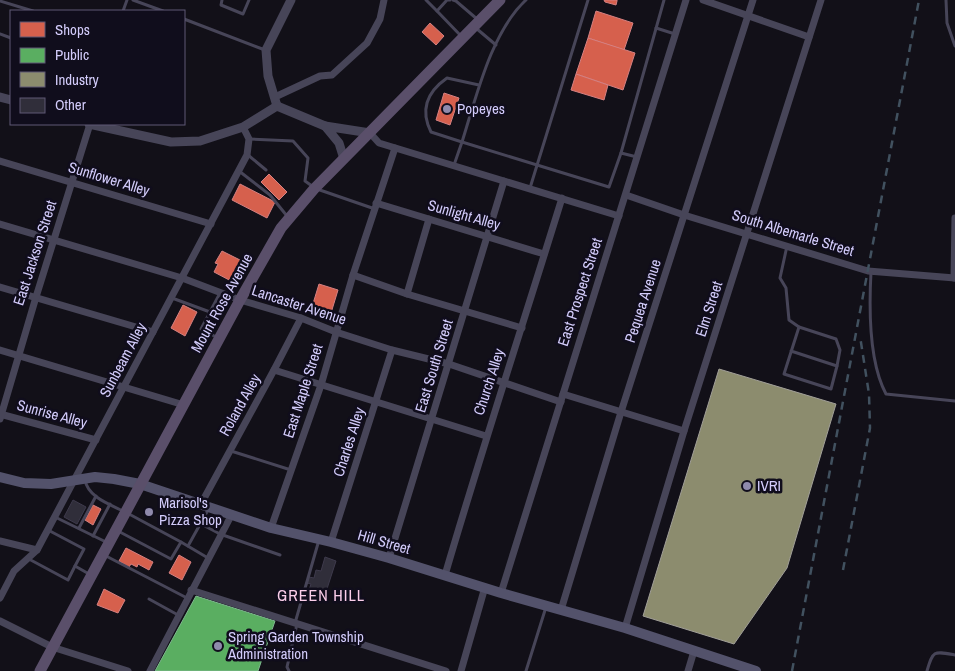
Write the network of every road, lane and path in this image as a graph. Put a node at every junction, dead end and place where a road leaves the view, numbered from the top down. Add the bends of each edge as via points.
1 (133, 0) edge
2 (222, 0) edge
3 (249, 0) edge
4 (291, 0) edge
5 (384, 0) edge
6 (426, 0) edge
7 (450, 0) edge
8 (500, 0) edge
9 (526, 0) edge
10 (588, 0) edge
11 (664, 0) edge
12 (686, 0) edge
13 (703, 0) edge
14 (753, 0) edge
15 (821, 0) edge
16 (946, 0) edge
17 (0, 1) edge
18 (30, 10) edge
19 (160, 10) edge
20 (436, 11) junction
21 (748, 16) junction
22 (185, 19) edge
23 (477, 24) junction
24 (656, 28) junction
25 (675, 34) junction
26 (809, 37) junction
27 (463, 38) junction
28 (496, 46) junction
29 (955, 46) edge
30 (266, 50) junction
31 (479, 85) junction
32 (276, 102) junction
33 (90, 125) edge
34 (94, 125) edge
35 (325, 126) junction
36 (243, 127) junction
37 (370, 133) junction
38 (249, 139) junction
39 (462, 142) junction
40 (395, 148) junction
41 (621, 153) junction
42 (247, 154) junction
43 (638, 157) junction
44 (344, 159) junction
45 (0, 161) edge
46 (536, 164) junction
47 (454, 165) junction
48 (266, 170) dead end
49 (239, 171) junction
50 (504, 181) junction
51 (72, 182) junction
52 (314, 188) junction
53 (530, 188) junction
54 (626, 195) junction
55 (562, 198) junction
56 (376, 206) junction
57 (684, 215) junction
58 (619, 216) junction
59 (289, 219) junction
60 (428, 219) junction
61 (955, 220) edge
62 (0, 224) edge
63 (211, 224) junction
64 (747, 233) junction
65 (488, 236) junction
66 (54, 240) junction
67 (787, 245) junction
68 (544, 254) junction
69 (872, 271) junction
70 (353, 275) junction
71 (182, 278) junction
72 (954, 278) edge
73 (0, 287) edge
74 (220, 292) junction
75 (408, 294) junction
76 (36, 297) junction
77 (171, 298) junction
78 (240, 300) junction
79 (465, 310) junction
80 (210, 312) junction
81 (301, 318) junction
82 (799, 327) junction
83 (522, 328) junction
84 (154, 332) junction
85 (336, 332) junction
86 (220, 339) junction
87 (0, 350) edge
88 (392, 350) junction
89 (791, 351) junction
90 (18, 355) junction
91 (449, 364) junction
92 (837, 366) junction
93 (274, 370) junction
94 (503, 383) junction
95 (320, 385) junction
96 (123, 387) junction
97 (563, 394) junction
98 (377, 401) junction
99 (955, 401) edge
100 (561, 402) junction
101 (184, 405) junction
102 (621, 412) junction
103 (0, 416) edge
104 (432, 418) junction
105 (684, 431) junction
106 (486, 436) junction
107 (96, 440) junction
108 (230, 451) junction
109 (291, 470) junction
110 (0, 477) edge
111 (84, 478) junction
112 (73, 479) junction
113 (140, 484) junction
114 (96, 496) junction
115 (110, 504) junction
116 (205, 505) junction
117 (125, 512) junction
118 (232, 514) junction
119 (54, 516) junction
120 (200, 524) junction
121 (79, 528) junction
122 (271, 528) junction
123 (47, 529) junction
124 (116, 529) junction
125 (220, 534) junction
126 (94, 536) junction
127 (319, 540) junction
128 (0, 541) edge
129 (181, 542) junction
130 (330, 542) junction
131 (108, 543) junction
132 (188, 546) junction
133 (37, 550) junction
134 (103, 555) junction
135 (280, 555) dead end
136 (27, 558) junction
137 (208, 558) junction
138 (389, 558) junction
139 (75, 566) junction
140 (92, 575) junction
141 (445, 575) junction
142 (486, 587) junction
143 (191, 590) junction
144 (501, 593) junction
145 (0, 598) edge
146 (187, 598) junction
147 (149, 599) dead end
148 (547, 606) junction
149 (560, 610) junction
150 (178, 615) junction
151 (0, 621) edge
152 (296, 623) junction
153 (625, 628) junction
154 (52, 647) junction
155 (694, 651) junction
156 (955, 655) edge
157 (752, 670) edge
158 (40, 671) edge
159 (128, 671) edge
160 (150, 671) edge
161 (289, 671) edge
162 (446, 671) edge
163 (462, 671) edge
164 (526, 671) edge
165 (688, 671) edge
166 (927, 671) edge

1 - 19 lane
2 - 3 lane via 221,4 243,14
4 - 30 street
5 - 32 street via 380,19 367,43 332,75 320,76
6 - 20 lane
7 - 20 lane
7 - 23 lane via 456,1
8 - 23 main road, Mount Rose Avenue
9 - 28 lane via 511,17
10 - 46 lane
11 - 24 lane
12 - 25 street, East Prospect Street
13 - 21 street
14 - 21 street, Pequea Avenue
15 - 26 street, Elm Street
16 - 29 lane via 947,23
17 - 18 lane
20 - 27 lane
21 - 26 street
21 - 57 street, Pequea Avenue
22 - 30 lane
23 - 27 main road, Mount Rose Avenue
23 - 28 lane
24 - 25 lane
24 - 41 lane
25 - 43 street, East Prospect Street
26 - 64 street, Elm Street
27 - 37 main road, Mount Rose Avenue
28 - 31 lane
30 - 32 street via 268,76
31 - 39 lane
31 - 39 lane via 448,78 428,98 425,112 431,132
32 - 35 street
32 - 36 street
33 - 51 street, East Jackson Street
34 - 36 street via 171,142 200,141
35 - 37 street
35 - 44 street via 339,143
36 - 38 street
37 - 40 street via 379,143
37 - 44 main road, Mount Rose Avenue
38 - 42 street, Sunbeam Alley
38 - 52 lane via 293,141 308,158 305,181
39 - 46 lane
39 - 47 lane
40 - 47 street
40 - 56 street, East Maple Street
41 - 43 lane
41 - 46 lane via 609,187
42 - 48 lane
42 - 49 street, Sunbeam Alley
43 - 54 street, East Prospect Street
44 - 52 main road, Mount Rose Avenue
45 - 51 street, Sunflower Alley
46 - 53 lane
47 - 50 street
49 - 59 lane via 270,195
49 - 63 street, Sunbeam Alley
50 - 53 street
50 - 65 street, East South Street
51 - 63 street, Sunflower Alley
51 - 66 street, East Jackson Street
52 - 56 lane
52 - 59 main road, Mount Rose Avenue
53 - 55 street
54 - 57 street, South Albemarle Street
54 - 58 street, East Prospect Street
55 - 58 street
55 - 68 street, Church Alley
56 - 60 street, Sunlight Alley
56 - 70 street, East Maple Street
57 - 64 street, South Albemarle Street
57 - 102 street, Pequea Avenue
58 - 97 street, East Prospect Street
59 - 78 main road, Mount Rose Avenue
60 - 65 street, Sunlight Alley
60 - 75 street
61 - 72 street
62 - 66 street, Lancaster Avenue
63 - 71 street, Sunbeam Alley
64 - 67 street, South Albemarle Street
64 - 105 street, Elm Street
65 - 68 street, Sunlight Alley
65 - 79 street, East South Street
66 - 71 street, Lancaster Avenue
66 - 76 street, East Jackson Street
67 - 69 street, South Albemarle Street
67 - 82 lane via 780,278 786,288 789,320
68 - 83 street, Church Alley
69 - 72 street, South Albemarle Street
69 - 99 lane via 872,337 879,381 886,394
70 - 75 street
70 - 85 street, East Maple Street
71 - 74 street, Lancaster Avenue
71 - 77 street, Sunbeam Alley
73 - 76 street
74 - 78 street, Lancaster Avenue
74 - 80 lane
75 - 79 street
76 - 84 street
76 - 90 street, East Jackson Street
77 - 80 lane
77 - 84 street, Sunbeam Alley
78 - 81 street, Lancaster Avenue
78 - 86 main road, Mount Rose Avenue
79 - 83 street
79 - 91 street, East South Street
80 - 86 lane via 201,329
81 - 85 street, Lancaster Avenue
81 - 93 street, Roland Alley
82 - 89 lane
82 - 92 lane via 836,339 840,350
83 - 94 street, Church Alley
84 - 96 street, Sunbeam Alley
85 - 88 street, Lancaster Avenue
85 - 95 street, East Maple Street
86 - 101 main road, Mount Rose Avenue
87 - 90 street
88 - 91 street, Lancaster Avenue
88 - 98 street, Charles Alley
89 - 92 lane
89 - 92 lane via 784,374 831,389
90 - 96 street
90 - 103 street, East Jackson Street
91 - 94 street, Lancaster Avenue
91 - 104 street, East South Street
93 - 95 street
93 - 108 street, Roland Alley
94 - 100 street, Lancaster Avenue
94 - 106 street, Church Alley
95 - 98 street
95 - 109 street, East Maple Street
96 - 101 street
96 - 107 street, Sunbeam Alley
97 - 100 street, East Prospect Street
97 - 102 street
98 - 104 street
98 - 130 street, Charles Alley
100 - 144 street, East Prospect Street
101 - 113 main road, Mount Rose Avenue
102 - 105 street
102 - 149 street, Pequea Avenue
103 - 107 street, Sunrise Alley
104 - 106 street
104 - 138 street, East South Street
105 - 153 street, Elm Street
106 - 141 street, Church Alley
107 - 112 street, Sunbeam Alley
108 - 109 lane
108 - 116 street, Roland Alley
109 - 122 street, East Maple Street
110 - 112 main road, Hill Street via 24,483 51,484
111 - 112 main road, Hill Street
111 - 113 main road, Hill Street
111 - 114 lane via 86,487
112 - 119 street, Sunbeam Alley
113 - 116 main road, Hill Street
113 - 117 main road, Mount Rose Avenue
114 - 115 lane
114 - 121 lane
115 - 117 lane
115 - 126 lane
116 - 118 main road, Hill Street
116 - 120 lane
117 - 124 main road, Mount Rose Avenue
117 - 129 lane
118 - 122 main road, Hill Street
118 - 125 street
119 - 121 lane
119 - 123 street, Sunbeam Alley
120 - 125 lane
120 - 132 lane
121 - 126 lane
122 - 127 main road, Hill Street
123 - 133 street, Sunbeam Alley
123 - 139 lane via 84,549
124 - 129 lane via 171,559
124 - 131 main road, Mount Rose Avenue
125 - 135 lane
125 - 137 street
126 - 131 lane
127 - 130 main road, Hill Street
127 - 152 lane
128 - 133 street
129 - 132 lane
130 - 138 main road, Hill Street
131 - 134 main road, Mount Rose Avenue
132 - 137 lane
133 - 136 street, Sunbeam Alley
134 - 140 main road, Mount Rose Avenue
134 - 146 lane
136 - 139 lane via 68,580
136 - 145 street, Sunbeam Alley via 12,574
137 - 143 street
138 - 141 main road, Hill Street
139 - 140 lane
140 - 154 main road, Mount Rose Avenue
141 - 142 main road, Hill Street
142 - 144 main road, Hill Street
142 - 163 street
143 - 146 street
143 - 152 street
144 - 148 main road, Hill Street
146 - 150 street
147 - 150 lane
148 - 149 main road, Hill Street
148 - 164 lane
149 - 153 main road, Hill Street
150 - 160 street
151 - 154 street
152 - 161 lane
152 - 162 street
153 - 155 main road, Hill Street
154 - 158 main road, Mount Rose Avenue
154 - 159 street
155 - 157 main road, Hill Street
155 - 165 street
156 - 166 lane via 934,653

